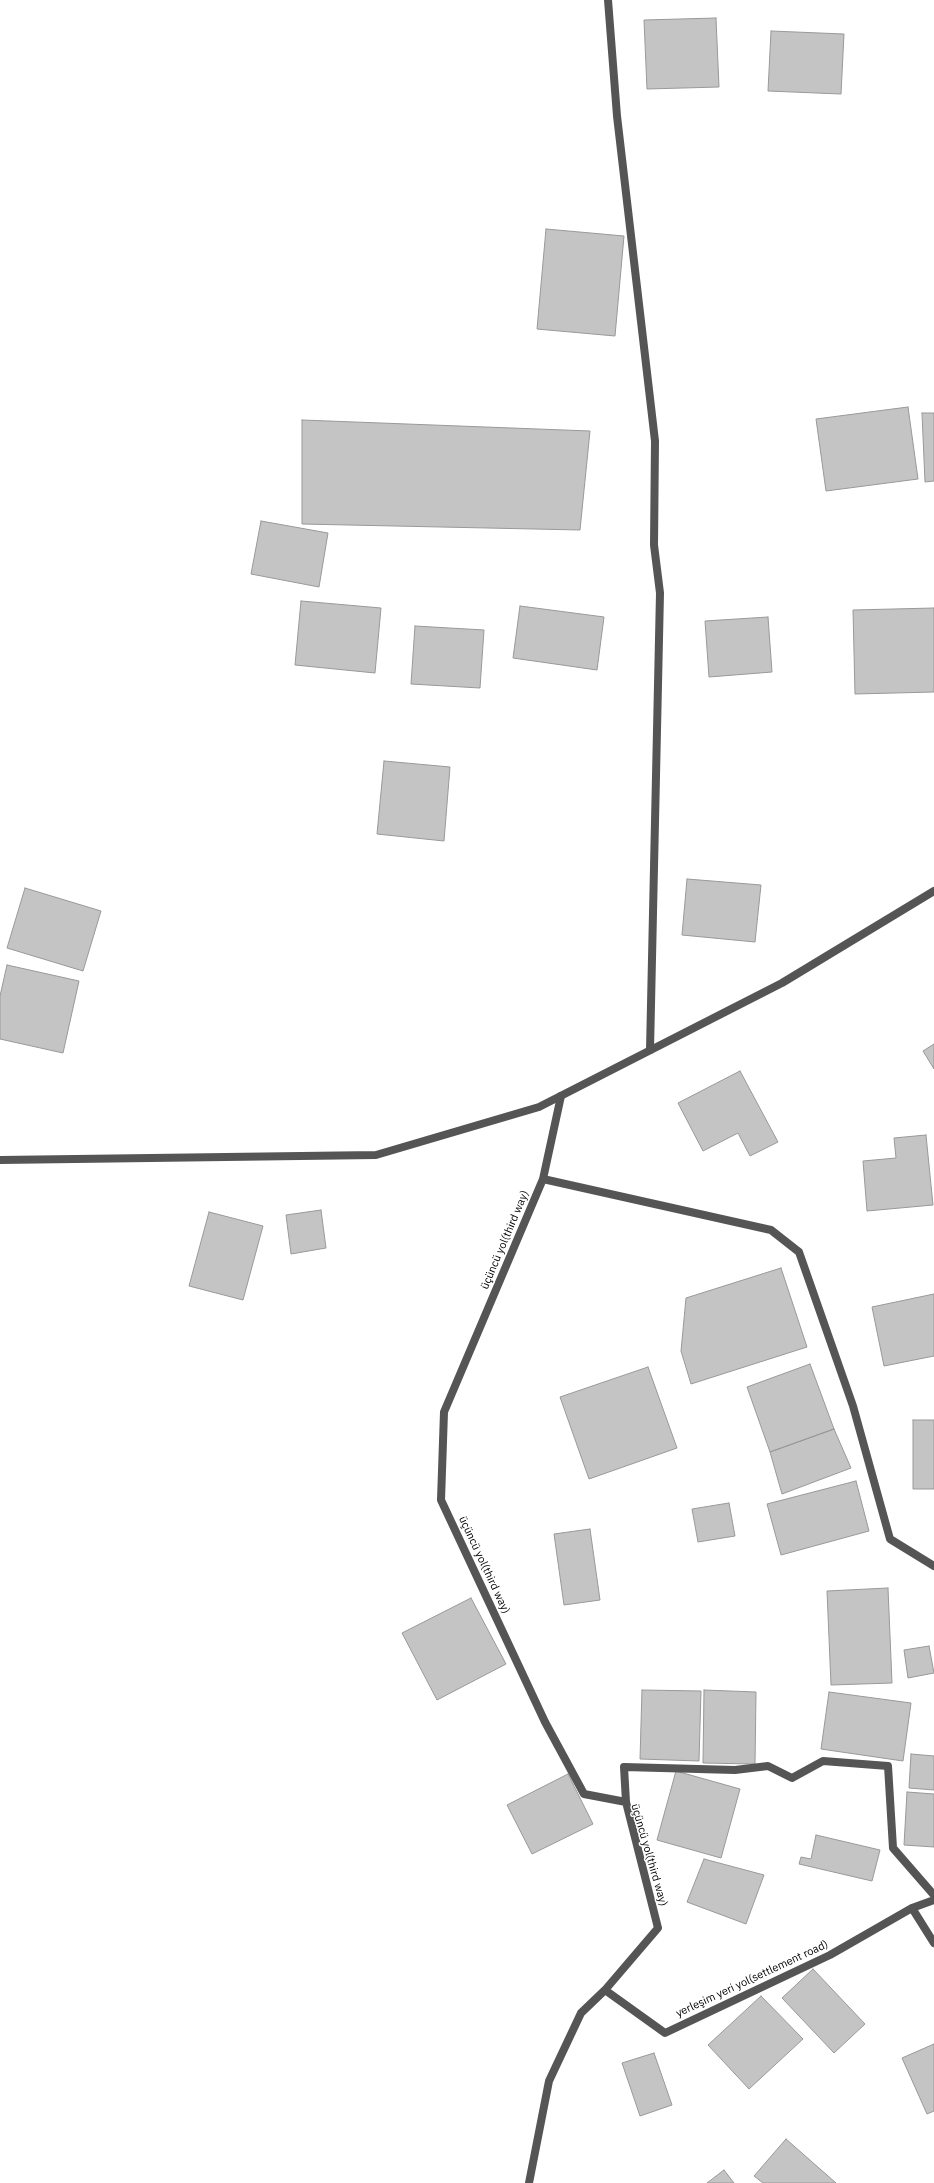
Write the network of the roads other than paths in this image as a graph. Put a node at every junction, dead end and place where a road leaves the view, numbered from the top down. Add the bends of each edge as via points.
1 (608, 0) edge
2 (934, 891) edge
3 (650, 1050) junction
4 (560, 1096) junction
5 (0, 1160) edge
6 (543, 1179) junction
7 (934, 1566) edge
8 (626, 1802) junction
9 (934, 1895) edge
10 (934, 1900) edge
11 (912, 1908) junction
12 (934, 1943) edge
13 (605, 1990) junction
14 (529, 2183) edge

1 - 3 street via 617,116 655,441 654,545 660,594
2 - 3 street via 782,983
3 - 4 street
4 - 5 street via 539,1107 376,1154
4 - 6 street, üçüncü yol(third way)
6 - 7 street via 771,1230 799,1252 852,1406 890,1538
6 - 8 street, üçüncü yol(third way) via 444,1412 441,1500 545,1722 584,1794
8 - 9 street via 624,1767 735,1770 768,1766 792,1778 823,1761 888,1766 893,1848
8 - 13 street, üçüncü yol(third way) via 658,1928
10 - 11 street, yerleşim yeri yol(settlement road)
11 - 12 street
11 - 13 street, yerleşim yeri yol(settlement road) via 830,1955 665,2033
13 - 14 street via 581,2013 549,2081

